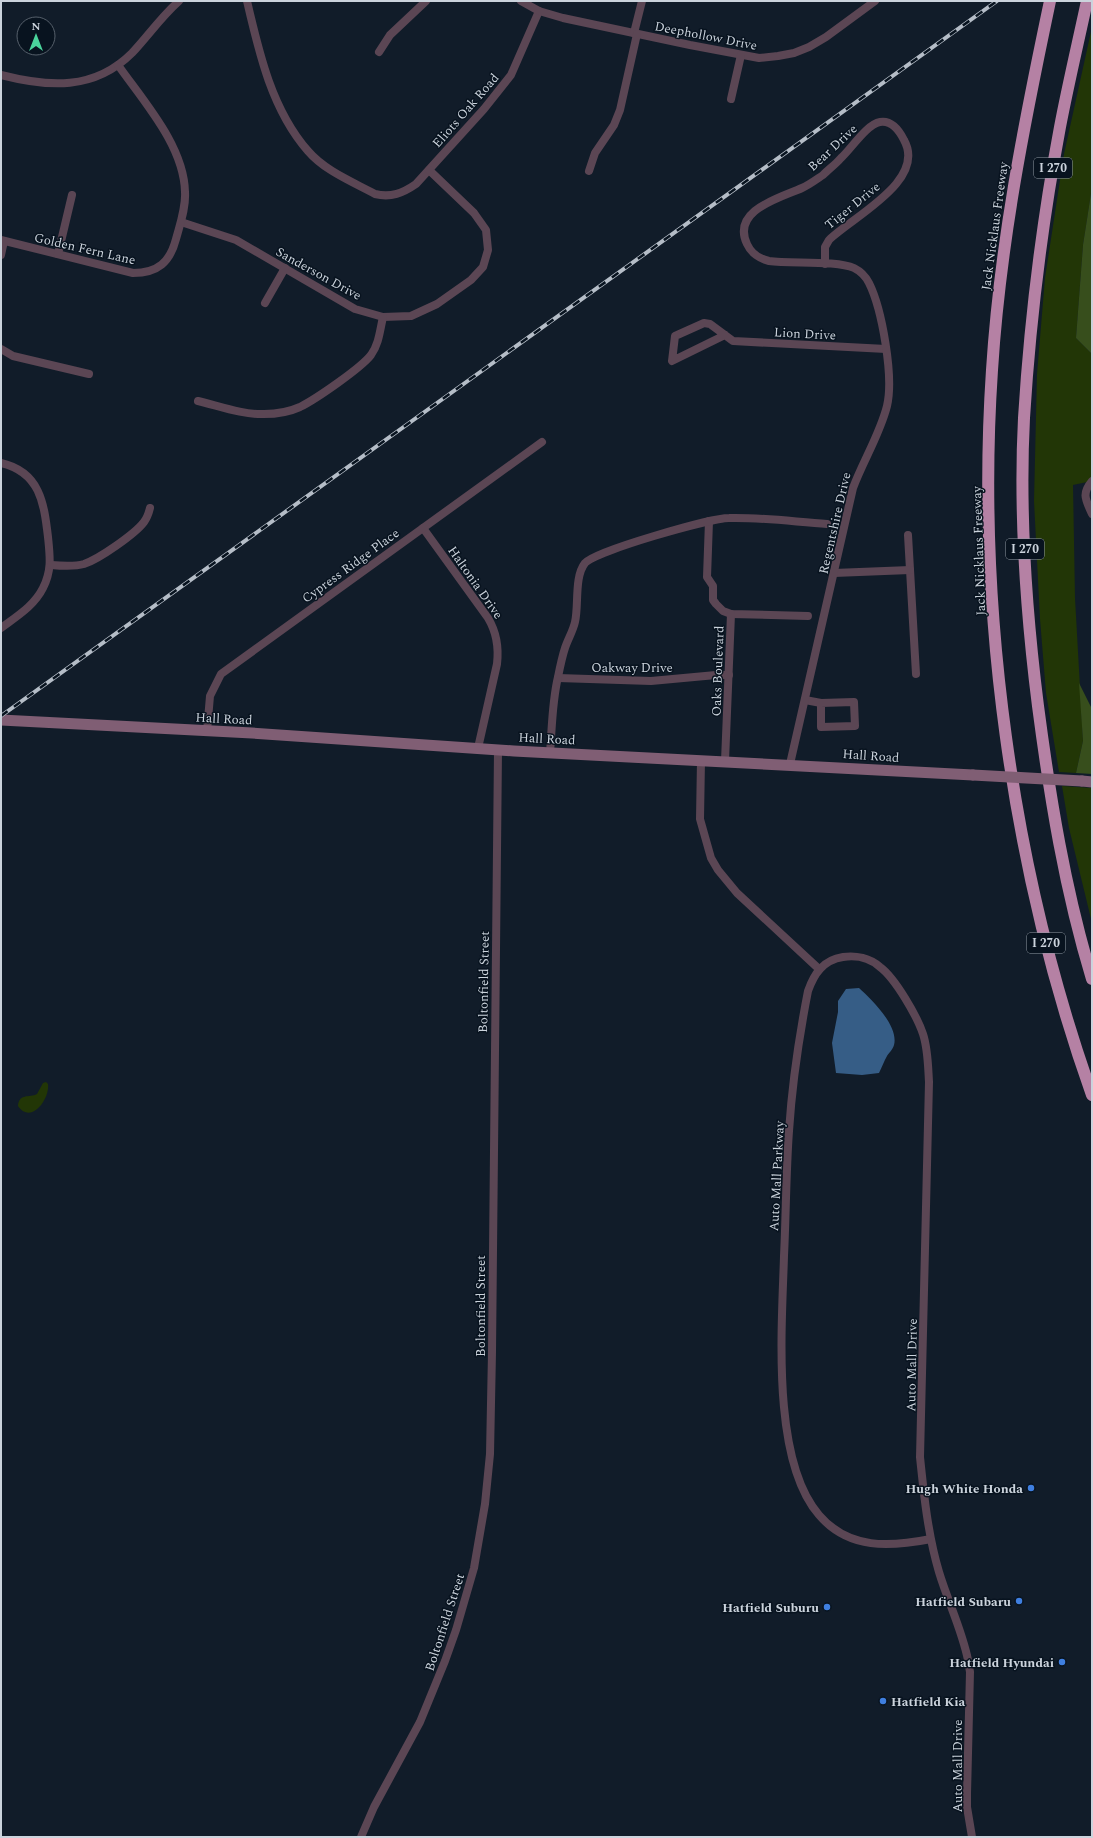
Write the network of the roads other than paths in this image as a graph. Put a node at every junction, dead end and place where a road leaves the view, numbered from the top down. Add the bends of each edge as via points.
1 (179, 1) edge
2 (247, 1) edge
3 (426, 1) edge
4 (521, 1) edge
5 (642, 1) edge
6 (875, 1) edge
7 (1050, 1) edge
8 (1087, 1) edge
9 (540, 12) junction
10 (635, 34) junction
11 (379, 52) dead end
12 (741, 55) junction
13 (118, 65) junction
14 (1, 74) edge
15 (731, 100) dead end
16 (894, 126) joint
17 (429, 170) junction
18 (589, 171) dead end
19 (72, 195) dead end
20 (746, 221) joint
21 (181, 222) junction
22 (3, 240) edge
23 (58, 254) junction
24 (1, 255) edge
25 (824, 264) junction
26 (285, 268) junction
27 (265, 303) dead end
28 (383, 317) junction
29 (725, 335) junction
30 (1, 349) edge
31 (886, 349) junction
32 (89, 374) dead end
33 (198, 401) dead end
34 (542, 442) dead end
35 (1, 463) edge
36 (1092, 481) edge
37 (150, 508) dead end
38 (1092, 514) edge
39 (709, 521) junction
40 (826, 524) dead end
41 (423, 528) junction
42 (908, 535) dead end
43 (51, 565) junction
44 (910, 570) junction
45 (834, 573) junction
46 (731, 614) junction
47 (808, 616) dead end
48 (1, 628) edge
49 (916, 674) dead end
50 (729, 675) junction
51 (558, 678) junction
52 (805, 700) junction
53 (821, 703) junction
54 (1, 720) edge
55 (207, 731) junction
56 (478, 748) junction
57 (498, 750) junction
58 (550, 753) junction
59 (701, 760) junction
60 (725, 761) junction
61 (790, 764) junction
62 (1087, 782) edge
63 (819, 969) junction
64 (1092, 979) edge
65 (1092, 1094) edge
66 (931, 1539) junction
67 (361, 1837) edge
68 (972, 1837) edge

1 - 13 street
2 - 17 street, Eliots Oak Road via 269,83 290,125 309,152 324,165 380,196 404,192
3 - 11 street via 390,35
4 - 9 street, Deephollow Drive
5 - 10 street
6 - 12 street, Deephollow Drive via 826,37 804,49 759,58
7 - 65 highway, Jack Nicklaus Freeway / I 270 via 1013,184 996,322 989,423 991,580 1002,700 1018,814 1050,956
8 - 64 highway, I 270 via 1060,125 1042,238 1030,344 1023,475 1029,622 1042,740 1064,867
9 - 10 street, Deephollow Drive
9 - 17 street, Eliots Oak Road via 511,75
10 - 12 street, Deephollow Drive
10 - 18 street via 620,110 614,125 594,153
12 - 15 street
13 - 14 street via 80,82 60,84 30,82
13 - 21 street, Golden Fern Lane via 170,139 182,165 186,193
16 - 20 street, Bear Drive via 888,122 872,125 822,175 804,187 756,209
16 - 25 street, Tiger Drive via 908,150 908,165 903,175 881,200 829,240 825,248
17 - 28 street, Sanderson Drive via 474,213 486,230 486,258 483,267 471,280 437,304 411,316
19 - 23 street
20 - 25 street, Regentshire Drive via 746,243 762,259 786,263
21 - 23 street, Golden Fern Lane via 172,252 158,269 146,273 133,273
21 - 26 street, Sanderson Drive via 236,240
22 - 23 street, Golden Fern Lane
22 - 24 street
25 - 31 street, Regentshire Drive via 850,266 866,278 874,297
26 - 27 street
26 - 28 street, Sanderson Drive via 355,308
28 - 33 street via 377,343 371,355 314,399 299,407 281,413 262,414
29 - 29 street, Lion Drive via 710,324 704,323 675,336 672,361
29 - 31 street, Lion Drive via 733,341
30 - 32 street via 13,356
31 - 45 street, Regentshire Drive via 890,381 887,406 853,488
34 - 41 street, Cypress Ridge Place
35 - 43 street via 22,472 31,480 42,498
36 - 38 street via 1084,494
37 - 43 street via 145,521 135,532 99,558 71,566
39 - 40 street via 729,518
39 - 46 street, Oaks Boulevard via 707,577 713,586 713,600 723,611
39 - 51 street via 598,555 584,564 576,598 575,623 565,647
41 - 55 street, Cypress Ridge Place via 221,674 210,696
41 - 56 street, Haltonia Drive via 494,628 499,652
42 - 44 street
43 - 48 street via 48,578 36,600
44 - 45 street
44 - 49 street
45 - 52 street, Regentshire Drive
46 - 47 street
46 - 50 street, Oaks Boulevard
50 - 51 street, Oakway Drive via 651,681
50 - 60 street, Oaks Boulevard
51 - 58 street via 554,692
52 - 53 street
52 - 61 street, Regentshire Drive
53 - 53 street via 854,702 855,726 822,726
54 - 55 main road, Hall Road
55 - 56 main road, Hall Road
56 - 57 main road, Hall Road
57 - 58 main road, Hall Road
57 - 67 street, Boltonfield Street via 492,1360 490,1454 485,1504 474,1568 446,1661 420,1722 374,1807
58 - 59 main road, Hall Road
59 - 60 main road, Hall Road
59 - 63 street via 700,820 711,858 737,893
60 - 61 main road, Hall Road
61 - 62 main road, Hall Road, bridge
63 - 66 street, Auto Mall Drive via 830,961 847,956 869,960 880,966 914,1012 923,1034 929,1082 920,1457
63 - 66 street, Auto Mall Parkway via 813,976 803,1016 789,1131 782,1374 788,1436 794,1466 807,1498 818,1515 835,1529 862,1542 877,1545 892,1546
66 - 68 street, Auto Mall Drive via 970,1672 967,1807

